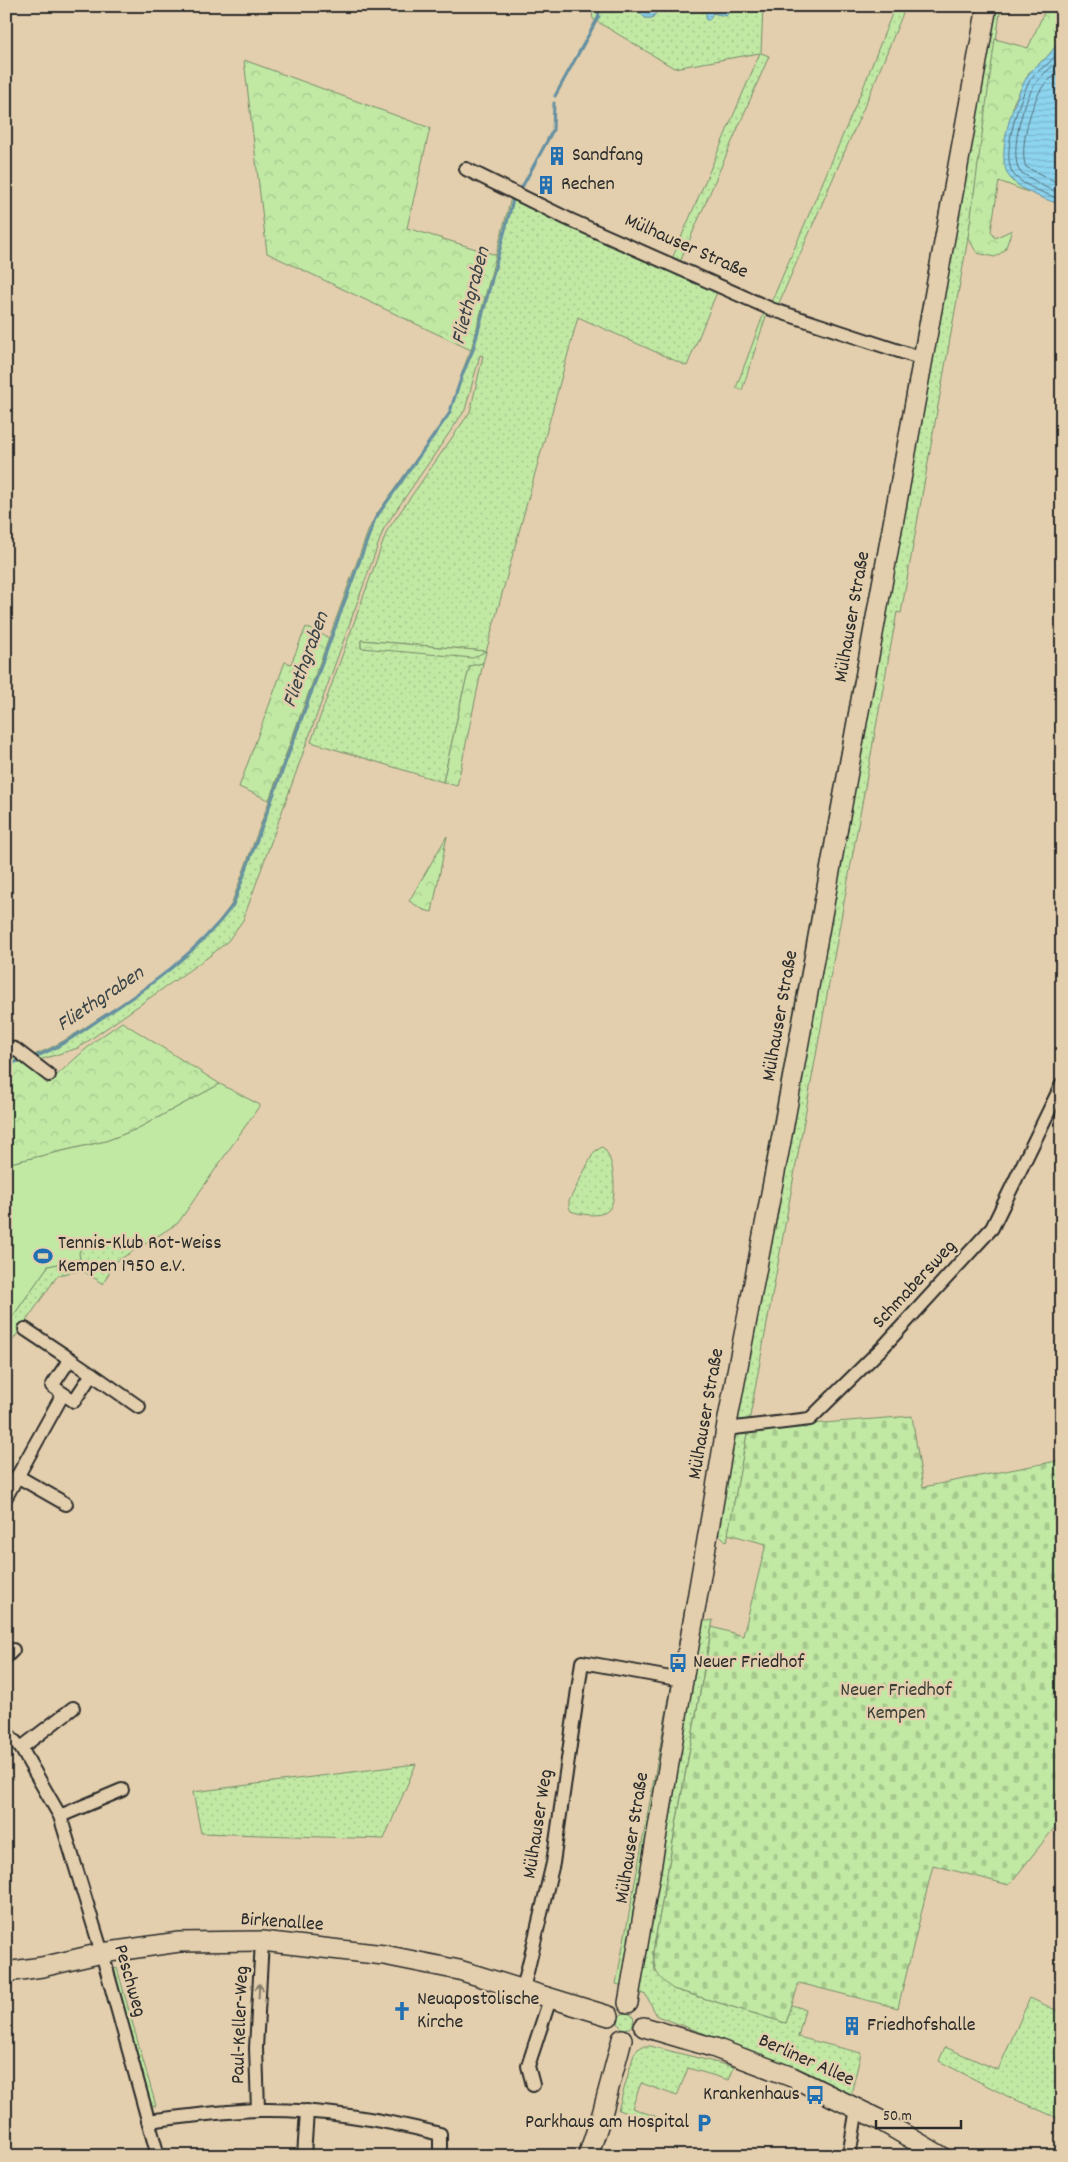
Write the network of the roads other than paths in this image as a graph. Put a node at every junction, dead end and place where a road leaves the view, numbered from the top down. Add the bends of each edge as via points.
1 (987, 7) edge
2 (466, 169) dead end
3 (923, 359) junction
4 (6, 1047) edge
5 (49, 1075) dead end
6 (1062, 1084) edge
7 (25, 1328) dead end
8 (70, 1359) junction
9 (92, 1374) junction
10 (63, 1394) junction
11 (139, 1406) dead end
12 (726, 1429) junction
13 (17, 1476) junction
14 (6, 1497) edge
15 (66, 1504) dead end
16 (682, 1680) junction
17 (73, 1708) dead end
18 (6, 1732) edge
19 (21, 1748) junction
20 (122, 1790) dead end
21 (60, 1816) junction
22 (262, 1941) junction
23 (102, 1953) junction
24 (6, 1972) edge
25 (523, 1989) junction
26 (550, 1999) junction
27 (628, 2003) junction
28 (609, 2016) junction
29 (644, 2027) junction
30 (622, 2039) junction
31 (533, 2085) dead end
32 (857, 2108) junction
33 (258, 2110) junction
34 (307, 2111) junction
35 (148, 2121) junction
36 (158, 2156) edge
37 (304, 2156) edge
38 (440, 2156) edge
39 (588, 2156) edge
40 (849, 2156) edge
41 (942, 2156) edge

1 - 3 street, Mülhauser Straße
2 - 3 street, Mülhauser Straße via 772,310
3 - 12 street, Mülhauser Straße
4 - 5 street via 15,1049
6 - 12 street, Schmabersweg via 992,1228 884,1346 810,1419
7 - 8 street
8 - 9 street
8 - 10 street via 52,1386
9 - 10 street via 74,1401
9 - 11 street
10 - 13 street
12 - 16 street, Mülhauser Straße
13 - 14 street
13 - 15 street
16 - 25 street, Mülhauser Weg via 582,1662 553,1863
16 - 27 street, Mülhauser Straße
17 - 19 street
18 - 19 street, Peschweg
19 - 21 street, Peschweg
20 - 21 street
21 - 23 street, Peschweg
22 - 23 street, Birkenallee via 179,1942
22 - 25 street, Birkenallee via 384,1955 459,1970
33 -> 22 street, Paul-Keller-Weg via 256,2048
23 - 24 street, Birkenallee via 42,1968
23 - 35 street, Peschweg
25 - 26 street, Birkenallee
26 - 28 street, Birkenallee
26 - 31 street via 528,2066
27 - 28 street via 616,2006
27 - 29 street via 642,2011
28 - 30 street via 609,2028
29 - 30 street via 638,2036
29 - 32 street, Berliner Allee via 745,2059
30 - 39 street
32 - 40 street
32 - 41 street, Berliner Allee
33 - 34 street
33 - 35 street
34 - 37 street
34 - 38 street via 397,2123 440,2134
35 - 36 street, Peschweg

